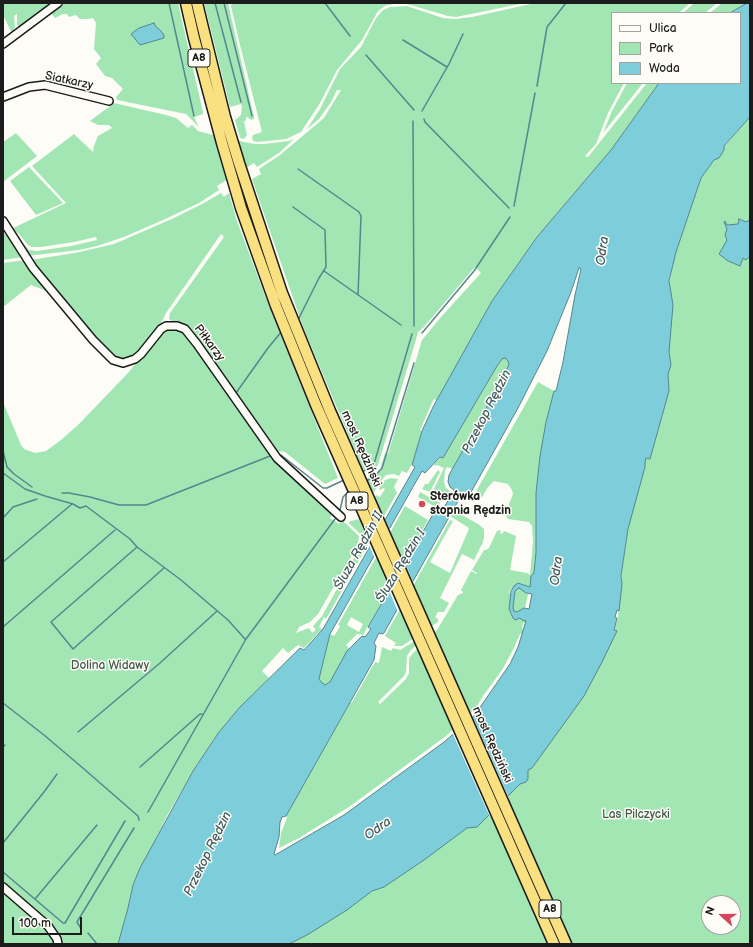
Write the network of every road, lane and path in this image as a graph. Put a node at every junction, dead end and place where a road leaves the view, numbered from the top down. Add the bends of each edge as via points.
1 (58, 3) edge
2 (186, 3) edge
3 (197, 3) edge
4 (50, 6) edge
5 (3, 44) edge
6 (3, 97) edge
7 (109, 101) dead end
8 (3, 220) edge
9 (341, 516) dead end
10 (3, 887) edge
11 (58, 944) edge
12 (554, 944) edge
13 (566, 944) edge

1 - 4 street
2 - 12 highway, most Rędziński / A8 via 213,112 242,208 276,306 316,405
3 - 13 highway, most Rędziński / A8 via 241,170 282,293 327,403
4 - 5 street
6 - 7 street, Siatkarzy via 29,87 45,85
8 - 9 street, Piłkarzy via 33,268 113,360 122,363 136,359 166,326 185,329 277,458
10 - 11 street via 48,926

